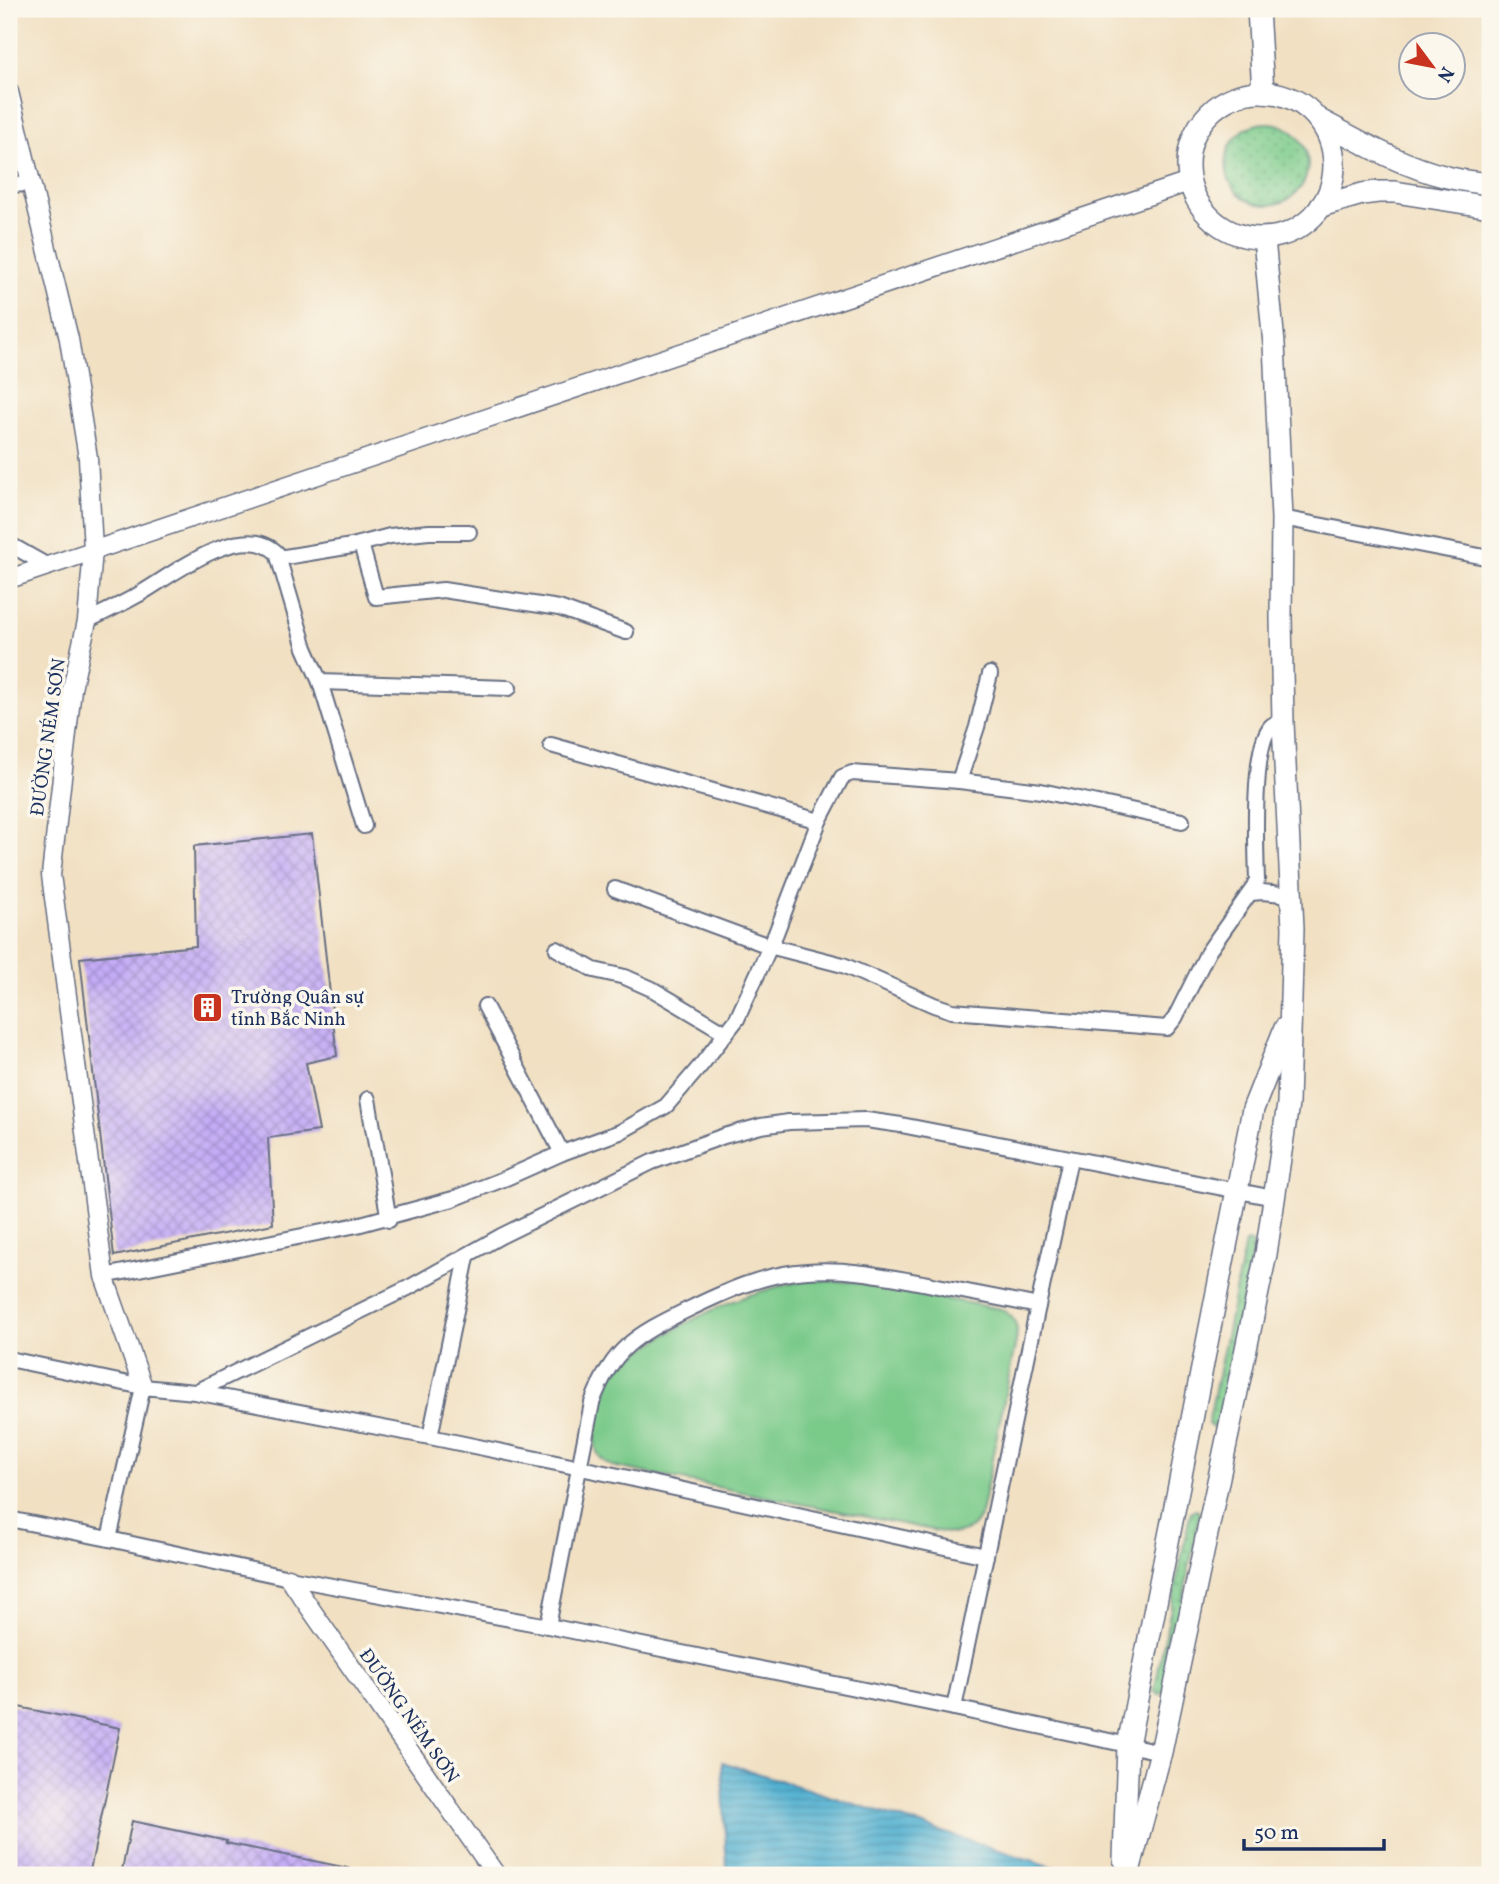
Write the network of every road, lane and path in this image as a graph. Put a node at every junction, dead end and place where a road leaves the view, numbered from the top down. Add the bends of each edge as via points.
1 (1258, 9) edge
2 (1263, 92) junction
3 (9, 96) edge
4 (1318, 119) junction
5 (1189, 182) junction
6 (31, 184) junction
7 (1490, 184) edge
8 (9, 185) edge
9 (1321, 206) junction
10 (1490, 207) edge
11 (1264, 239) junction
12 (1282, 518) junction
13 (469, 532) dead end
14 (9, 544) edge
15 (361, 544) junction
16 (93, 550) junction
17 (279, 558) junction
18 (1490, 558) edge
19 (48, 566) junction
20 (9, 579) edge
21 (87, 621) junction
22 (626, 632) dead end
23 (990, 674) dead end
24 (320, 682) junction
25 (509, 688) dead end
26 (1283, 723) junction
27 (551, 745) dead end
28 (959, 781) junction
29 (819, 821) junction
30 (1182, 821) dead end
31 (364, 826) dead end
32 (615, 889) dead end
33 (1251, 892) junction
34 (1292, 895) junction
35 (769, 946) junction
36 (557, 949) dead end
37 (485, 1006) dead end
38 (1290, 1013) junction
39 (726, 1032) junction
40 (368, 1099) dead end
41 (562, 1153) junction
42 (1070, 1159) junction
43 (1238, 1192) junction
44 (1274, 1198) junction
45 (389, 1220) dead end
46 (467, 1257) junction
47 (104, 1276) junction
48 (1038, 1306) junction
49 (9, 1359) edge
50 (143, 1387) junction
51 (195, 1392) junction
52 (430, 1437) junction
53 (579, 1467) junction
54 (1182, 1471) junction
55 (1218, 1478) junction
56 (9, 1519) edge
57 (109, 1539) junction
58 (986, 1556) junction
59 (289, 1578) junction
60 (548, 1626) junction
61 (954, 1707) junction
62 (1128, 1745) junction
63 (1161, 1752) junction
64 (496, 1875) edge
65 (1126, 1875) edge

1 - 2 main road
2 - 4 main road via 1299,102
2 - 5 main road via 1220,104 1199,125 1187,167
3 - 6 street, ĐƯỜNG NÉM SƠN
4 - 7 main road via 1408,163 1449,178
4 - 9 main road via 1334,156 1332,182
5 - 11 main road via 1201,208 1216,224 1235,234
5 - 16 street
6 - 8 street
6 - 16 street, ĐƯỜNG NÉM SƠN via 69,339 88,458
9 - 10 main road via 1362,194 1395,192
9 - 11 main road via 1302,226
11 - 12 main road
12 - 18 street
12 - 26 main road
13 - 15 street via 390,536
14 - 19 street
15 - 17 street
15 - 22 street via 376,597 443,590 559,608
16 - 19 street
16 - 21 street, ĐƯỜNG NÉM SƠN
17 - 21 street via 258,543 228,545
17 - 24 street via 304,648
19 - 20 street
21 - 47 street, ĐƯỜNG NÉM SƠN via 72,689 51,875
23 - 28 street
24 - 25 street
24 - 31 street
26 - 33 street via 1270,727 1261,751 1256,880
26 - 34 main road
27 - 29 street
28 - 29 street via 852,773 842,778
28 - 30 street via 1041,791
29 - 35 street
32 - 35 street
33 - 34 street
33 - 35 street via 1208,952 1167,1028 952,1011 843,965
34 - 38 main road
35 - 39 street via 737,1019
36 - 39 street via 594,970 652,989
37 - 41 street
38 - 43 main road via 1253,1109
38 - 44 main road via 1288,1104
39 - 41 street via 666,1106 620,1132
40 - 45 street
41 - 47 street via 453,1199 357,1225
42 - 43 street
42 - 46 street via 866,1121 761,1126 652,1162
42 - 48 street
43 - 44 street
43 - 54 main road
44 - 55 main road
46 - 51 street
46 - 52 street
47 - 50 street, ĐƯỜNG NÉM SƠN
48 - 53 street via 843,1270 786,1274 734,1287 669,1319 621,1350 592,1403
48 - 58 street
49 - 50 street
50 - 51 street
50 - 57 street
51 - 52 street
52 - 53 street
53 - 58 street
53 - 60 street
54 - 55 main road
54 - 62 main road
55 - 63 main road
56 - 57 street
57 - 59 street
58 - 61 street
59 - 60 street
59 - 64 street, ĐƯỜNG NÉM SƠN
60 - 61 street
61 - 62 street
62 - 63 street
62 - 65 main road
63 - 65 main road

